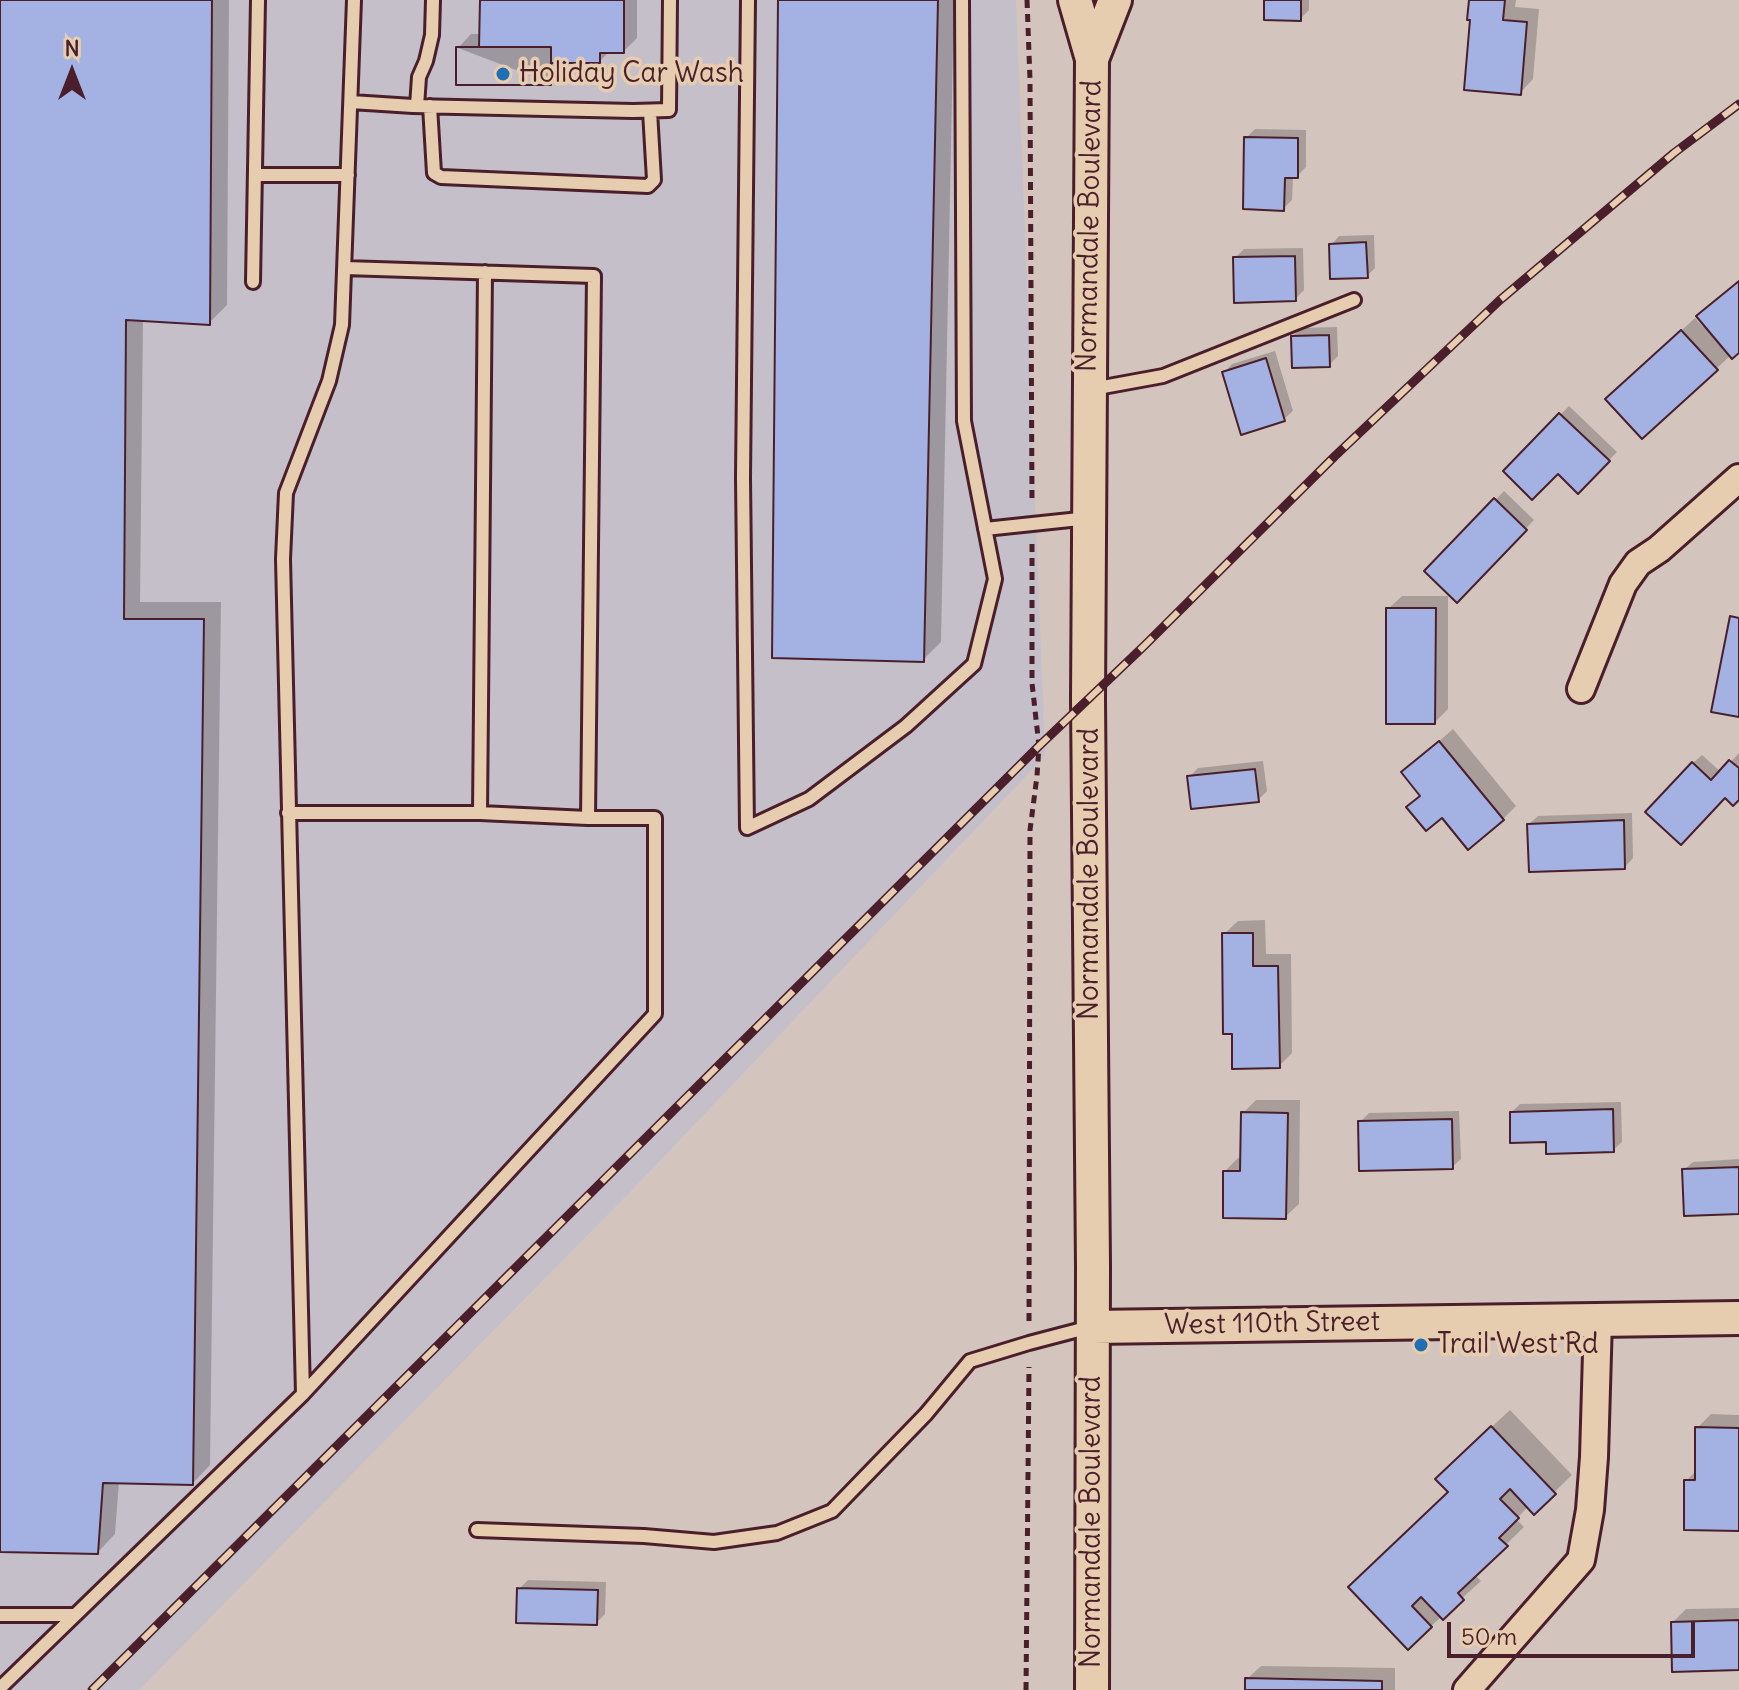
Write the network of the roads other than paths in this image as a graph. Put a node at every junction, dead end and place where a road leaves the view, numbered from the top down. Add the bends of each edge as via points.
1 (258, 0) edge
2 (354, 0) edge
3 (433, 0) edge
4 (670, 0) edge
5 (748, 0) edge
6 (962, 0) edge
7 (1075, 0) edge
8 (1115, 0) edge
9 (1092, 59) junction
10 (351, 102) junction
11 (424, 106) junction
12 (650, 111) junction
13 (255, 175) junction
14 (348, 175) junction
15 (345, 268) junction
16 (485, 272) junction
17 (253, 282) dead end
18 (1354, 300) dead end
19 (1089, 389) junction
20 (1739, 478) edge
21 (1089, 518) junction
22 (985, 529) junction
23 (1581, 689) dead end
24 (288, 813) junction
25 (480, 813) junction
26 (588, 818) junction
27 (1739, 1318) edge
28 (1598, 1319) junction
29 (1093, 1327) junction
30 (303, 1394) junction
31 (477, 1530) dead end
32 (0, 1615) edge
33 (75, 1615) junction
34 (0, 1688) edge
35 (1092, 1690) edge
36 (1467, 1690) edge

1 - 13 lane
2 - 10 lane
3 - 11 lane via 432,35 419,77
4 - 12 lane via 669,110
5 - 22 lane via 743,477 747,828 809,799 906,726 974,664 995,579
6 - 22 lane via 964,421
7 - 9 street, Normandale Boulevard
8 - 9 street, Normandale Boulevard
9 - 19 street, Normandale Boulevard
10 - 11 lane
10 - 14 lane
11 - 12 lane
11 - 12 lane via 434,173 441,177 648,186 654,180
13 - 14 lane
13 - 17 lane
14 - 15 lane
15 - 16 lane
15 - 24 lane via 342,325 329,381 286,493
16 - 25 lane
16 - 26 lane via 594,276
18 - 19 lane via 1163,376
19 - 21 street, Normandale Boulevard
20 - 23 street via 1638,563 1623,584
21 - 22 lane
21 - 29 street, Normandale Boulevard
24 - 25 lane
24 - 30 lane
25 - 26 lane
26 - 30 lane via 655,818 655,1014
27 - 28 street, West 110th Street
28 - 29 street, West 110th Street
28 - 36 street via 1594,1457 1581,1560
29 - 31 lane via 970,1361 832,1511 777,1533 714,1542
29 - 35 street, Normandale Boulevard
30 - 33 lane
32 - 33 lane
33 - 34 lane

